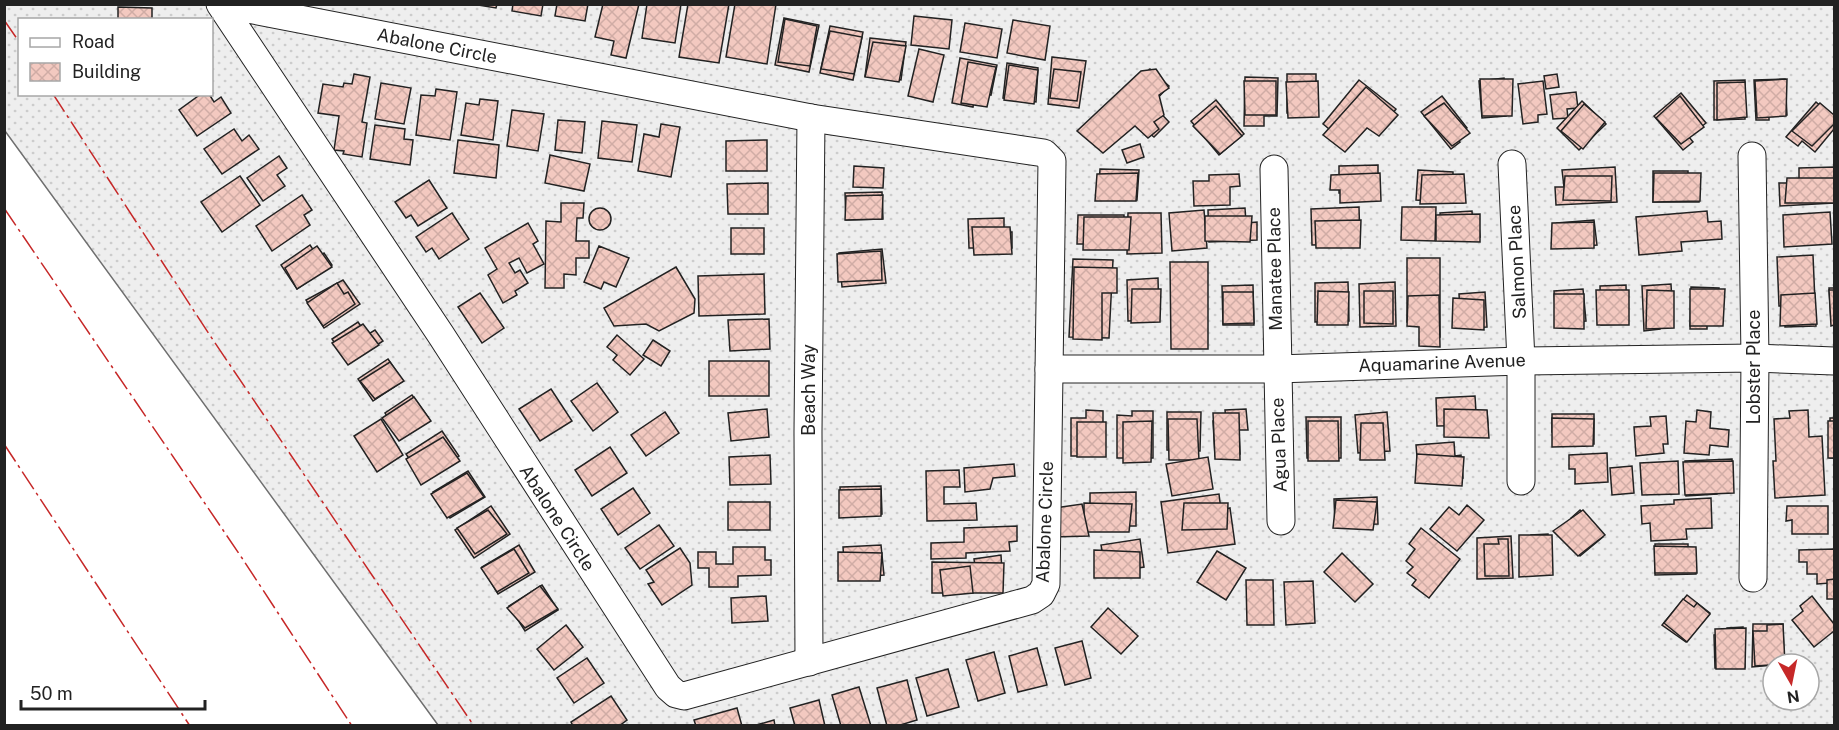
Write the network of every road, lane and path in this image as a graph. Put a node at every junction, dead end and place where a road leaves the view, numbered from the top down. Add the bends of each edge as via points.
1 (221, 4) edge
2 (811, 118) junction
3 (1752, 156) dead end
4 (1512, 164) dead end
5 (1274, 169) dead end
6 (1755, 358) junction
7 (1521, 360) junction
8 (1834, 361) edge
9 (1049, 369) junction
10 (1277, 369) junction
11 (1521, 481) dead end
12 (1281, 521) dead end
13 (1753, 578) dead end
14 (808, 662) junction

1 - 2 street, Abalone Circle
1 - 14 street, Abalone Circle via 668,687 684,696
2 - 9 street, Abalone Circle via 1049,156
2 - 14 street, Beach Way
3 - 6 street, Lobster Place
4 - 7 street, Salmon Place
5 - 10 street, Manatee Place
6 - 7 street, Aquamarine Avenue
6 - 8 street, Aquamarine Avenue
6 - 13 street, Lobster Place
7 - 10 street, Aquamarine Avenue
7 - 11 street, Salmon Place
9 - 10 street, Aquamarine Avenue
9 - 14 street, Abalone Circle via 1046,584 1041,594 1032,600
10 - 12 street, Agua Place

